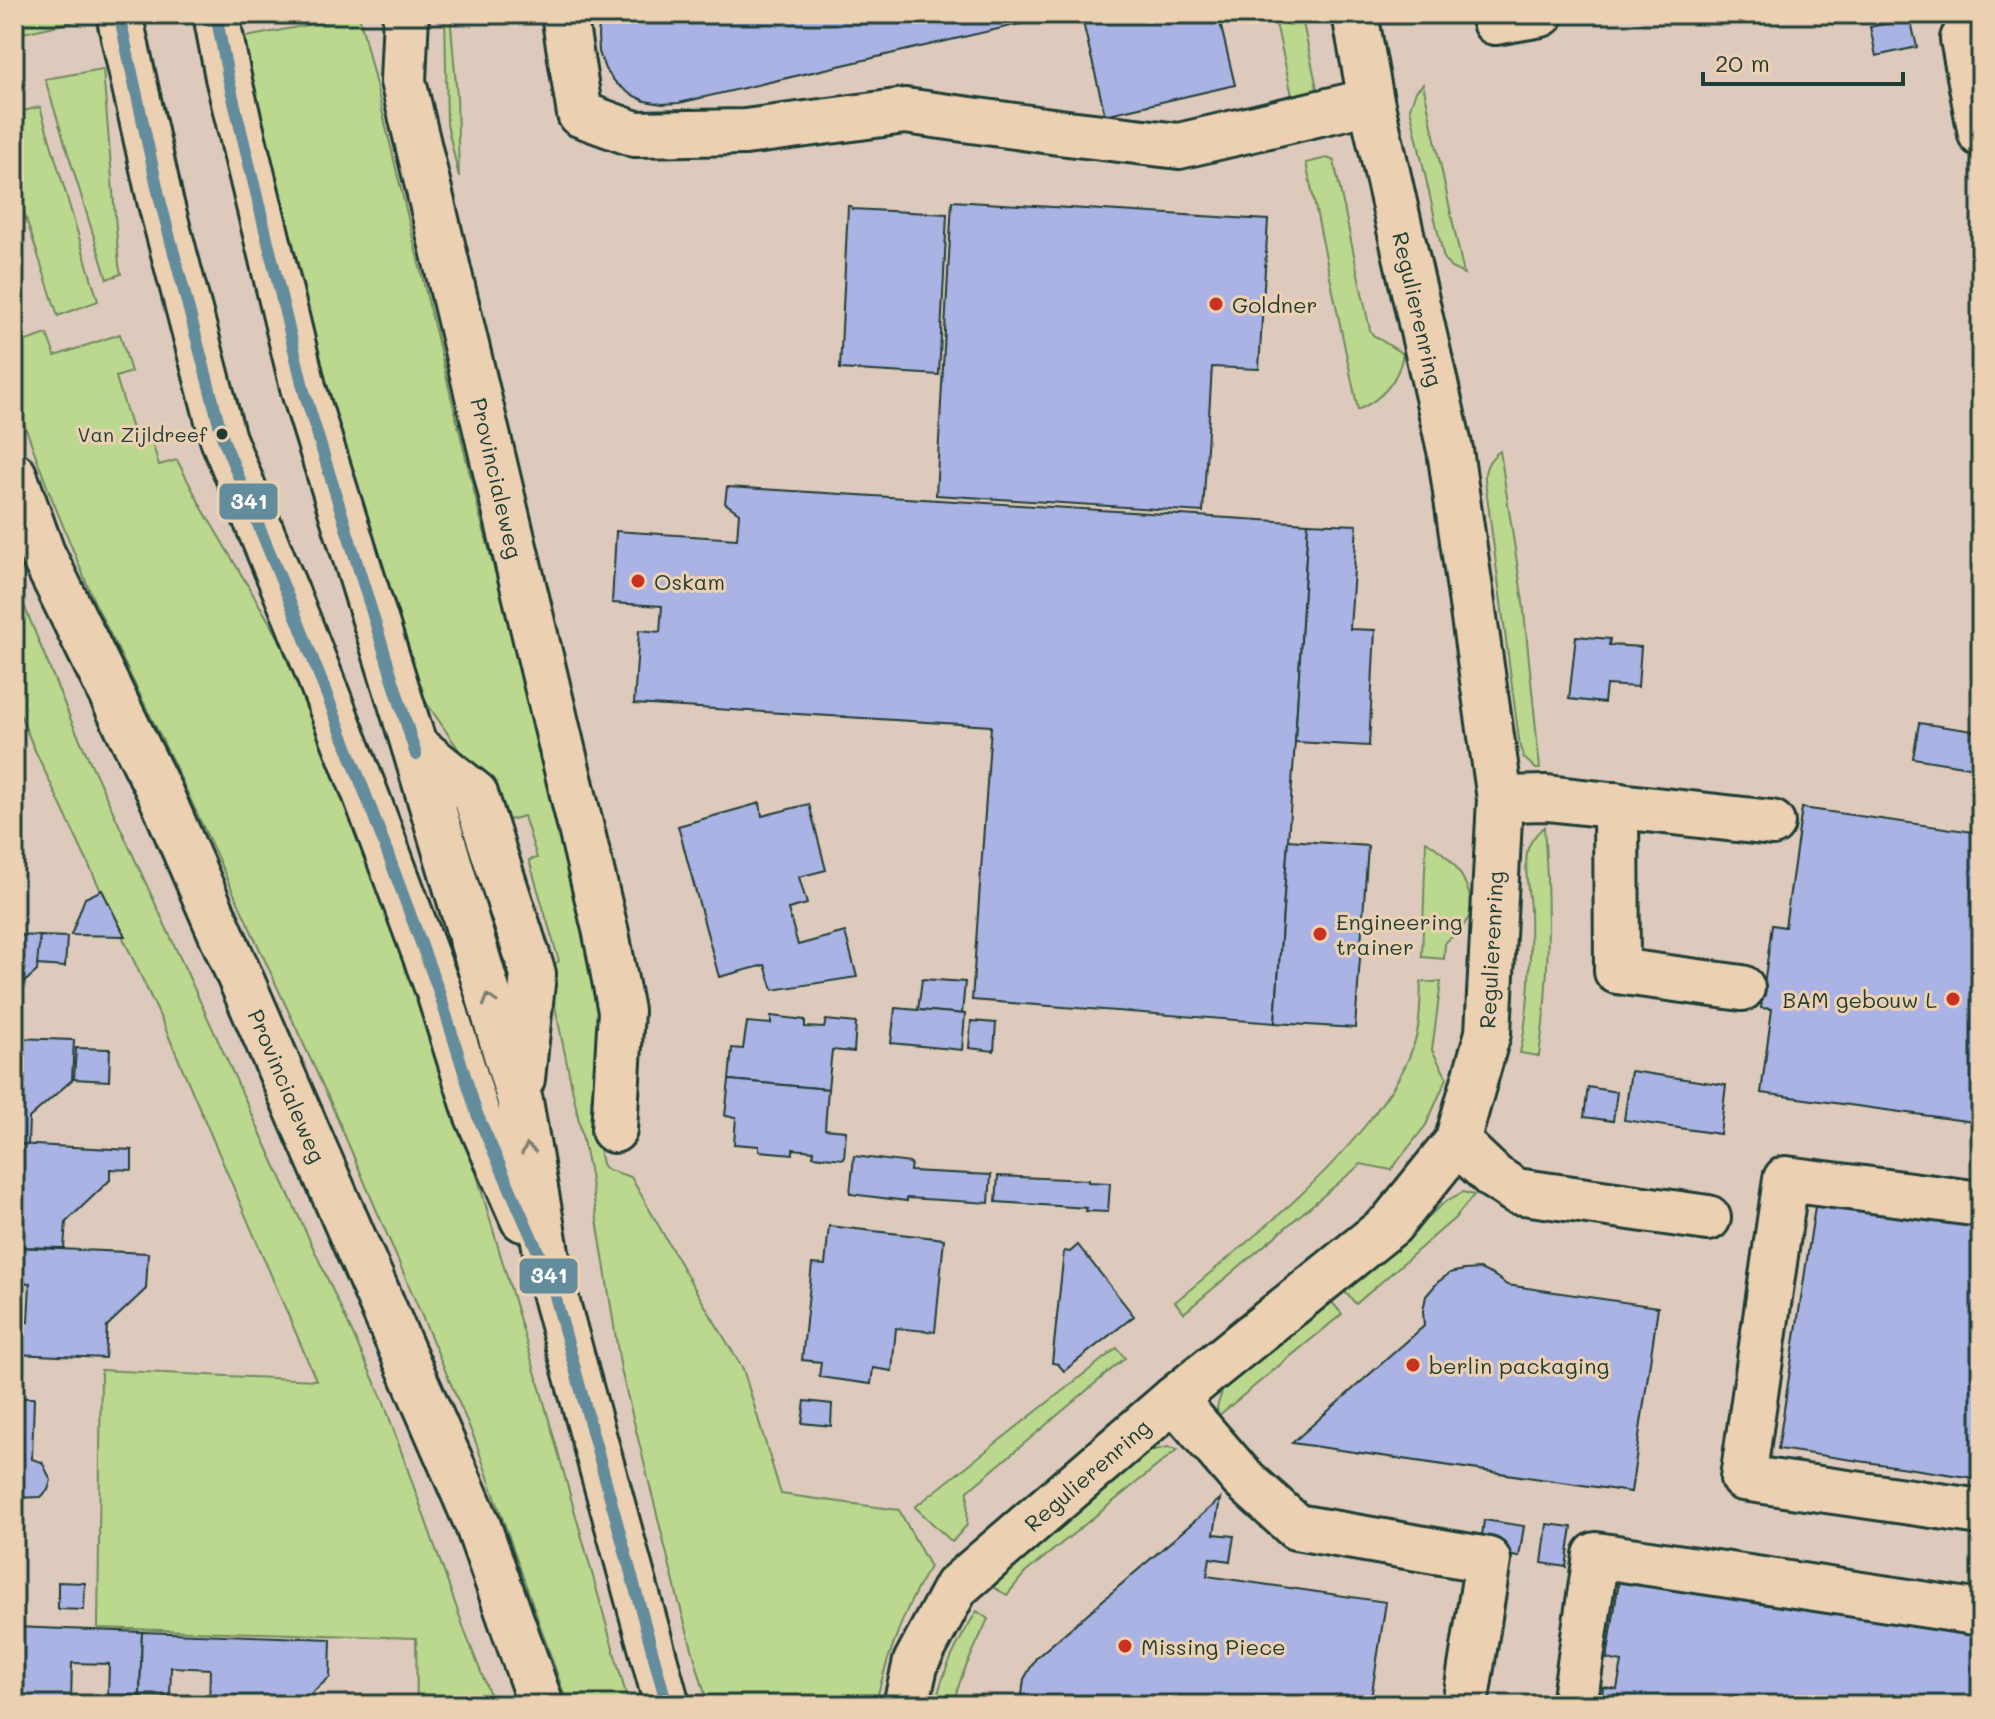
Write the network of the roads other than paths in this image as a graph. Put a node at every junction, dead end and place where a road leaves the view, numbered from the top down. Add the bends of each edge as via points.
1 (119, 14) edge
2 (406, 14) edge
3 (564, 14) edge
4 (1355, 14) edge
5 (1493, 14) edge
6 (1541, 14) edge
7 (219, 28) edge
8 (1981, 35) edge
9 (1371, 101) junction
10 (1981, 134) edge
11 (14, 475) edge
12 (1500, 799) junction
13 (1616, 805) junction
14 (1772, 823) dead end
15 (1742, 988) dead end
16 (614, 1130) dead end
17 (1457, 1142) junction
18 (1981, 1204) edge
19 (1708, 1218) dead end
20 (551, 1281) junction
21 (1174, 1399) junction
22 (1981, 1512) edge
23 (1981, 1613) edge
24 (541, 1705) edge
25 (667, 1705) edge
26 (906, 1705) edge
27 (1465, 1705) edge
28 (1574, 1705) edge

1 - 20 street via 160,200 223,439 367,798 438,989 477,1114
2 - 16 street, Provincialeweg via 403,81 621,1011
3 - 9 street via 580,114 635,134 745,132 905,111 1179,146
4 - 9 street, Regulierenring
5 - 6 street via 1495,22
20 -> 7 street via 520,1101 304,391
8 - 10 street via 1963,39
9 - 12 street, Regulierenring via 1450,450
11 - 24 street, Provincialeweg via 42,553 160,793 477,1523
12 - 13 street
12 - 17 street, Regulierenring via 1488,1033
13 - 14 street
13 - 15 street via 1617,971
17 - 19 street via 1516,1191
17 - 21 street, Regulierenring via 1391,1224
18 - 22 street via 1786,1179 1743,1478
20 - 25 street
21 - 26 street, Regulierenring via 956,1587 916,1662
21 - 27 street via 1242,1478 1296,1527 1488,1560
23 - 28 street via 1596,1555

